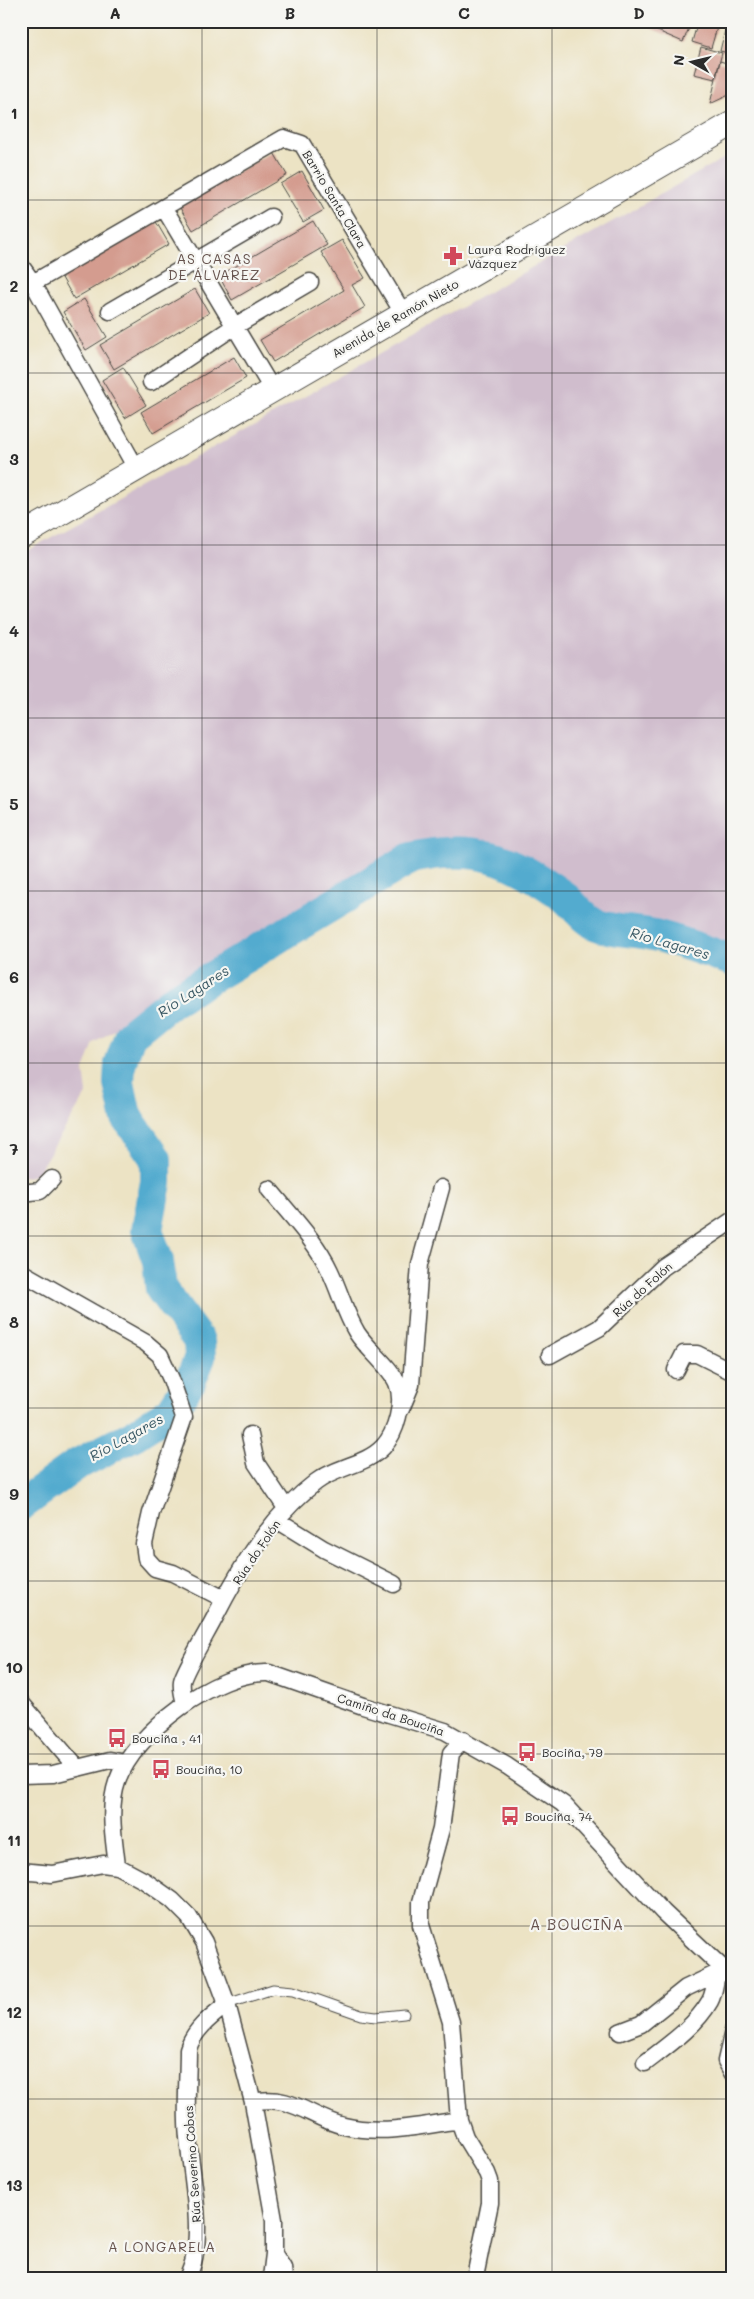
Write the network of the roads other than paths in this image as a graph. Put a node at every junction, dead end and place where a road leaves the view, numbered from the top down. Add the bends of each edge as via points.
1 (733, 123) edge
2 (164, 208) junction
3 (271, 217) dead end
4 (196, 261) junction
5 (21, 266) edge
6 (33, 282) junction
7 (310, 282) dead end
8 (110, 312) dead end
9 (403, 313) junction
10 (235, 326) junction
11 (151, 382) dead end
12 (272, 389) junction
13 (137, 470) junction
14 (21, 536) edge
15 (52, 1179) dead end
16 (441, 1188) dead end
17 (269, 1189) dead end
18 (21, 1193) edge
19 (733, 1220) edge
20 (21, 1272) edge
21 (550, 1356) dead end
22 (676, 1370) dead end
23 (733, 1372) edge
24 (398, 1418) junction
25 (250, 1435) dead end
26 (281, 1514) junction
27 (394, 1584) dead end
28 (224, 1599) junction
29 (21, 1703) edge
30 (185, 1703) junction
31 (463, 1740) junction
32 (126, 1763) junction
33 (77, 1768) junction
34 (21, 1775) edge
35 (117, 1866) junction
36 (21, 1871) edge
37 (725, 1974) edge
38 (227, 2004) junction
39 (404, 2014) dead end
40 (733, 2031) edge
41 (620, 2032) dead end
42 (645, 2063) dead end
43 (733, 2074) edge
44 (252, 2102) junction
45 (459, 2120) junction
46 (274, 2254) junction
47 (475, 2277) edge
48 (187, 2278) edge
49 (271, 2278) edge
50 (284, 2278) edge

1 - 9 main road, Avenida de Ramón Nieto
2 - 4 street
2 - 6 street, Barrio Santa Clara
2 - 9 street, Barrio Santa Clara via 284,138 302,144
3 - 4 street
4 - 8 street
4 - 10 street
5 - 6 street
6 - 13 street
7 - 10 street
9 - 12 main road, Avenida de Ramón Nieto
10 - 11 street
10 - 12 street
12 - 13 main road, Avenida de Ramón Nieto
13 - 14 main road, Avenida de Ramón Nieto
15 - 18 street via 40,1190
16 - 24 street, Rúa do Folón via 420,1264 411,1385
17 - 24 street, Rúa do Folón via 316,1248 357,1332 397,1384 400,1398
19 - 21 street, Rúa do Folón via 663,1267 599,1328
20 - 28 street via 146,1343 160,1355 184,1417 151,1513 144,1544 146,1558 155,1568 173,1573
22 - 23 street via 684,1354 697,1354
24 - 26 street, Rúa do Folón via 382,1448 317,1481
25 - 26 street via 256,1463
26 - 27 street via 324,1549
26 - 28 street, Rúa do Folón via 257,1545
28 - 30 street, Rúa do Folón via 182,1680
29 - 33 street
30 - 31 street, Camiño da Bouciña via 236,1678 254,1672 269,1673 446,1731
30 - 32 street, Camiño da Bouciña via 140,1744
31 - 37 street, Camiño da Bouciña via 563,1804
31 - 45 street via 450,1753 441,1829 421,1902 421,1925 451,2022
32 - 33 street via 110,1760
32 - 35 street, Camiño da Bouciña via 112,1804
33 - 34 street via 53,1774
35 - 36 street via 103,1864 52,1874
35 - 38 street via 145,1881 190,1917 204,1942
37 - 41 street via 686,1988 641,2024
37 - 42 street via 705,2007 673,2041
38 - 39 lane, Rúa Severino Cobas via 273,1989 293,1991 361,2015
38 - 44 street
38 - 48 street, Rúa Severino Cobas via 191,2038 188,2048 187,2123 197,2221 194,2266
40 - 43 street via 726,2060
44 - 45 street via 269,2098 284,2100 342,2126 361,2129 385,2130
44 - 46 street via 274,2220
45 - 47 street via 490,2181 490,2202
46 - 49 street
46 - 50 street via 283,2268

